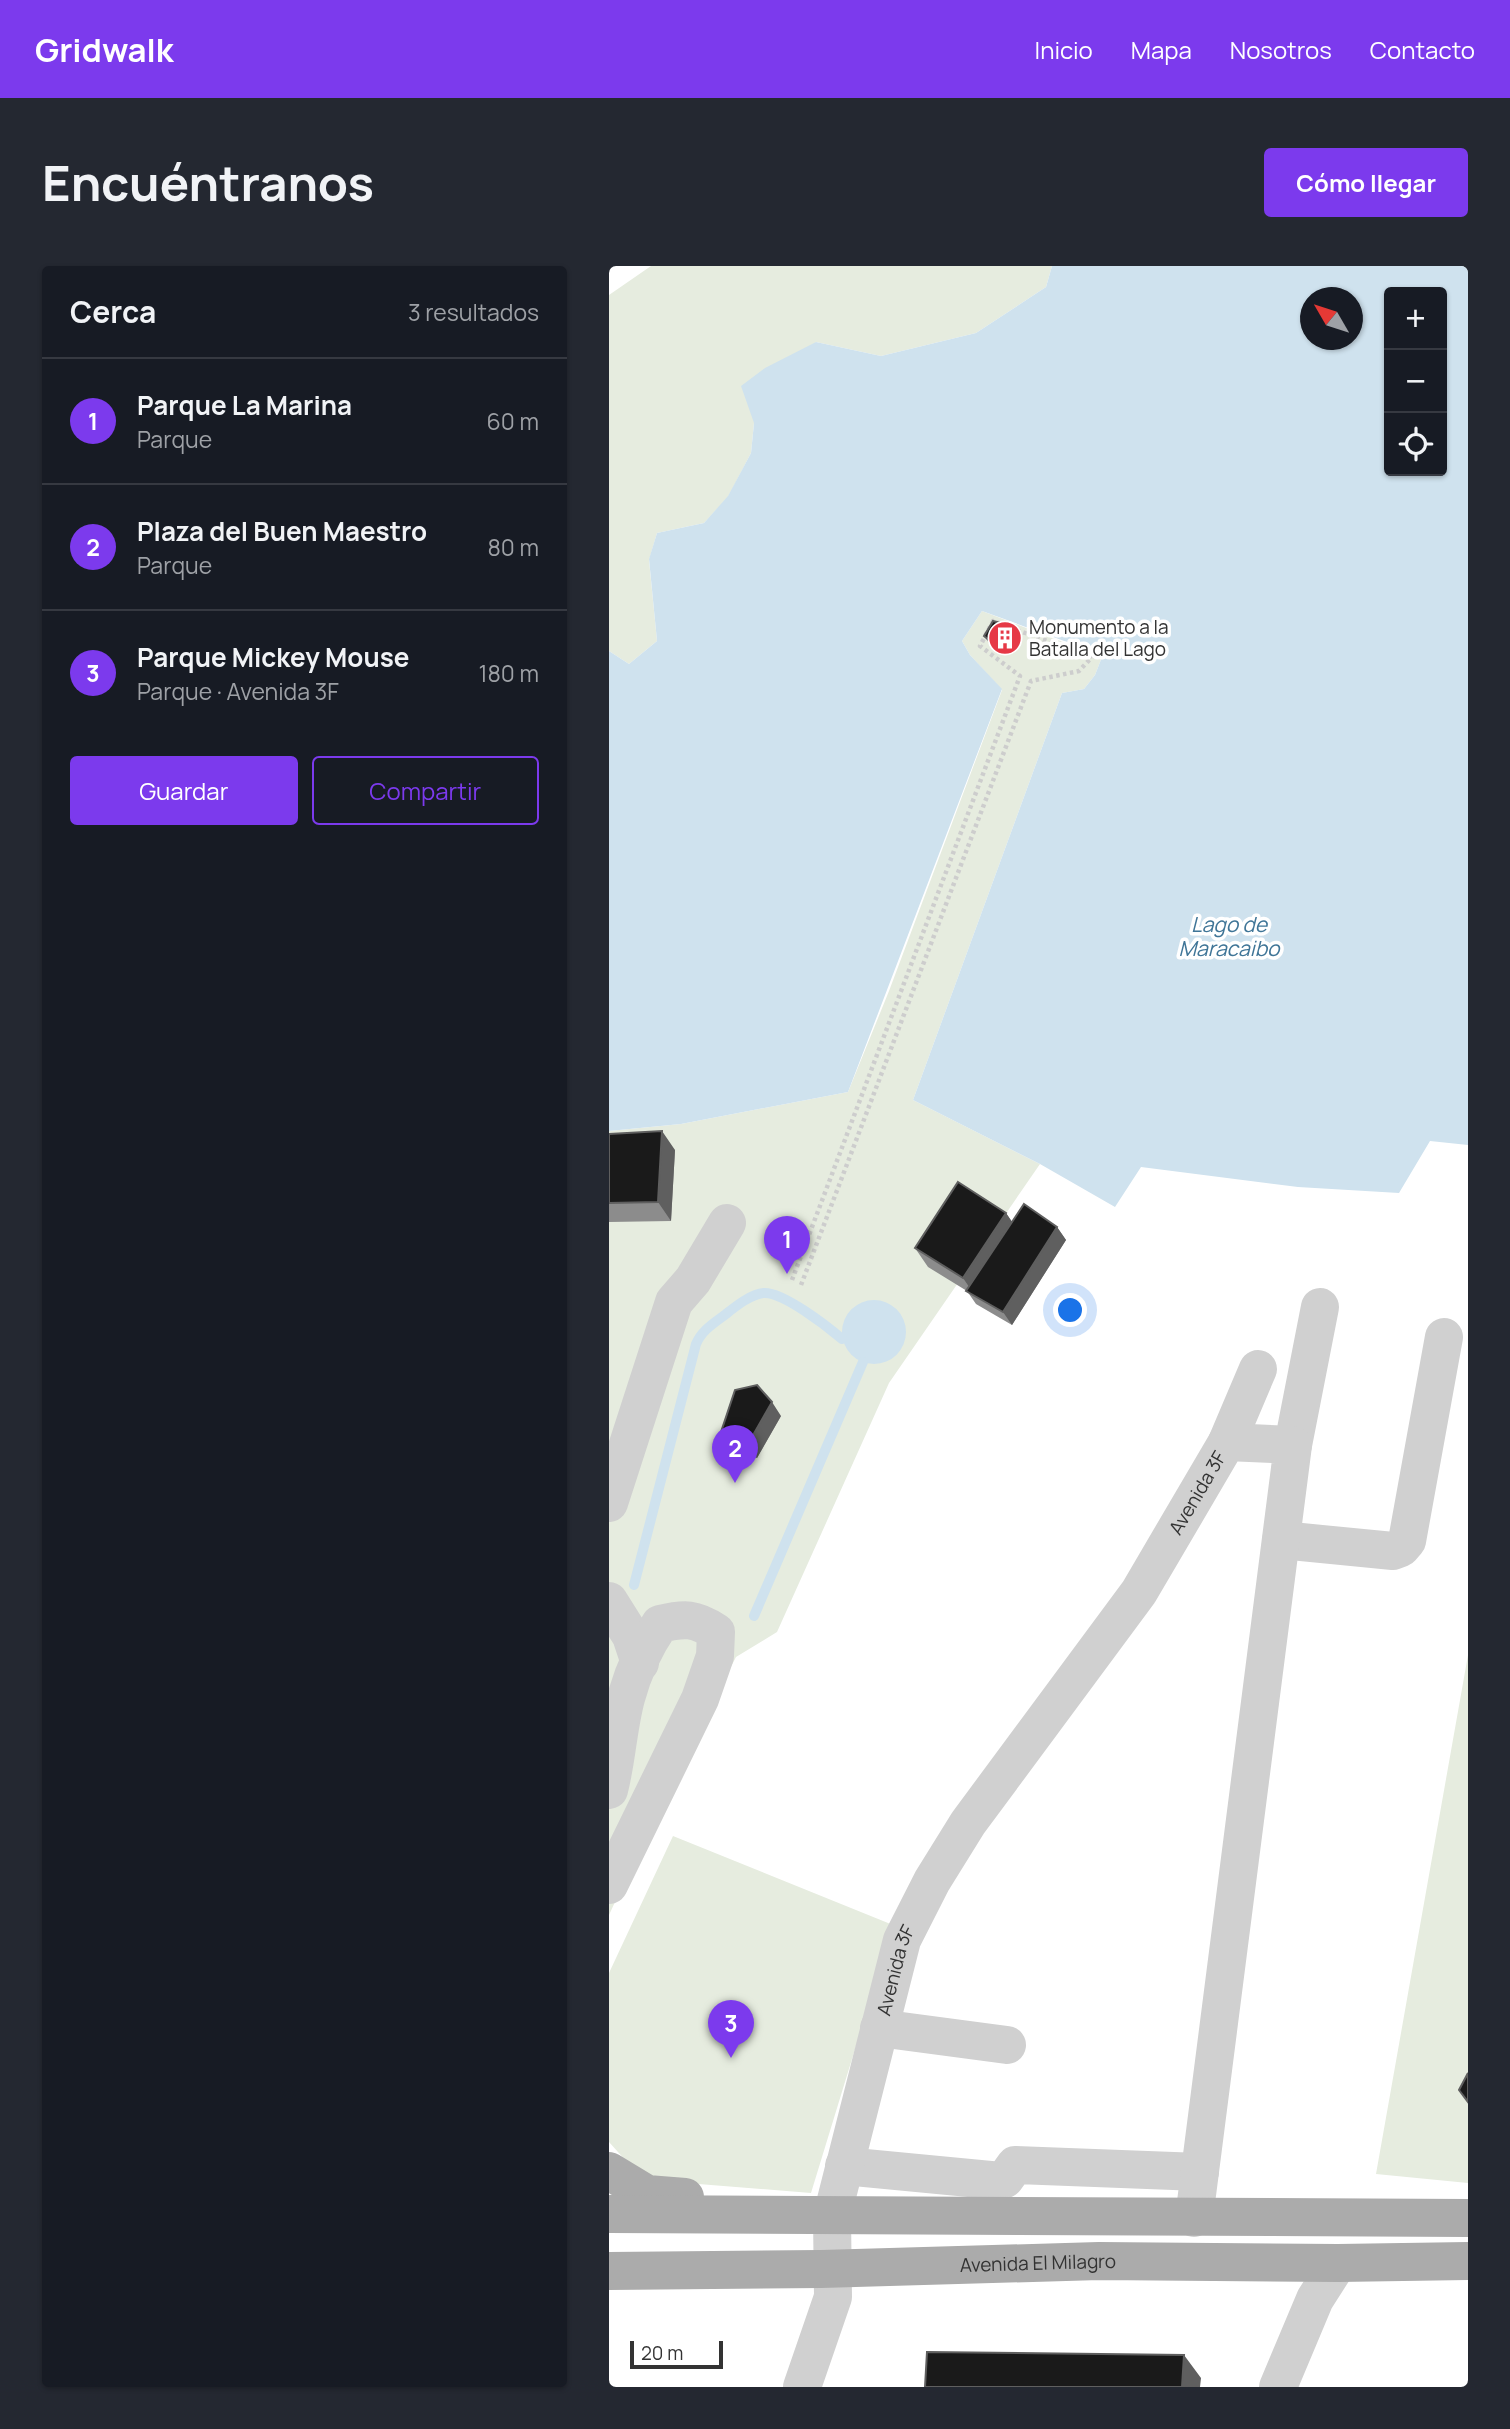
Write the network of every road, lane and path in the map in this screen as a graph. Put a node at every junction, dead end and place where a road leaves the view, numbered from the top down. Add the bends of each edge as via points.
1 (727, 1223) dead end
2 (792, 1280) dead end
3 (801, 1285) dead end
4 (1320, 1307) dead end
5 (1444, 1338) dead end
6 (1258, 1369) dead end
7 (1227, 1442) junction
8 (1293, 1445) junction
9 (609, 1503) edge
10 (1281, 1540) junction
11 (609, 1601) edge
12 (640, 1663) junction
13 (616, 1729) edge
14 (609, 1790) edge
15 (609, 1885) edge
16 (879, 2028) junction
17 (1007, 2045) dead end
18 (844, 2166) junction
19 (609, 2171) edge
20 (1200, 2172) junction
21 (609, 2214) edge
22 (773, 2216) junction
23 (832, 2216) junction
24 (1194, 2218) junction
25 (1468, 2218) edge
26 (1468, 2262) edge
27 (1338, 2263) junction
28 (832, 2268) junction
29 (613, 2272) edge
30 (802, 2387) edge
31 (1278, 2387) edge

1 - 9 street via 693,1280 674,1302
2 - 3 path via 1020,676 980,646 984,637 993,621 1092,657 1079,671 1031,681
4 - 8 street
5 - 10 street via 1407,1541 1393,1551
6 - 7 street
7 - 8 street, Avenida 3F
7 - 16 street, Avenida 3F via 1139,1592 968,1823 932,1881 902,1940
8 - 10 street
10 - 20 street
11 - 12 street via 631,1636
12 - 13 street
12 - 15 street via 660,1624 698,1620 716,1632 715,1656 700,1699
13 - 14 street via 616,1765
16 - 17 street
16 - 18 street, Avenida 3F
18 - 20 street via 1001,2181 1015,2165
18 - 23 street, Avenida 3F
19 - 22 main road via 647,2194 748,2200
20 - 24 street
21 - 22 main road
22 - 23 main road
23 - 24 main road
23 - 28 street, Avenida 3F
24 - 25 main road
26 - 27 main road, Avenida El Milagro
27 - 28 main road, Avenida El Milagro via 1099,2261
27 - 31 street via 1315,2300
28 - 29 main road, Avenida El Milagro
28 - 30 street via 833,2297

